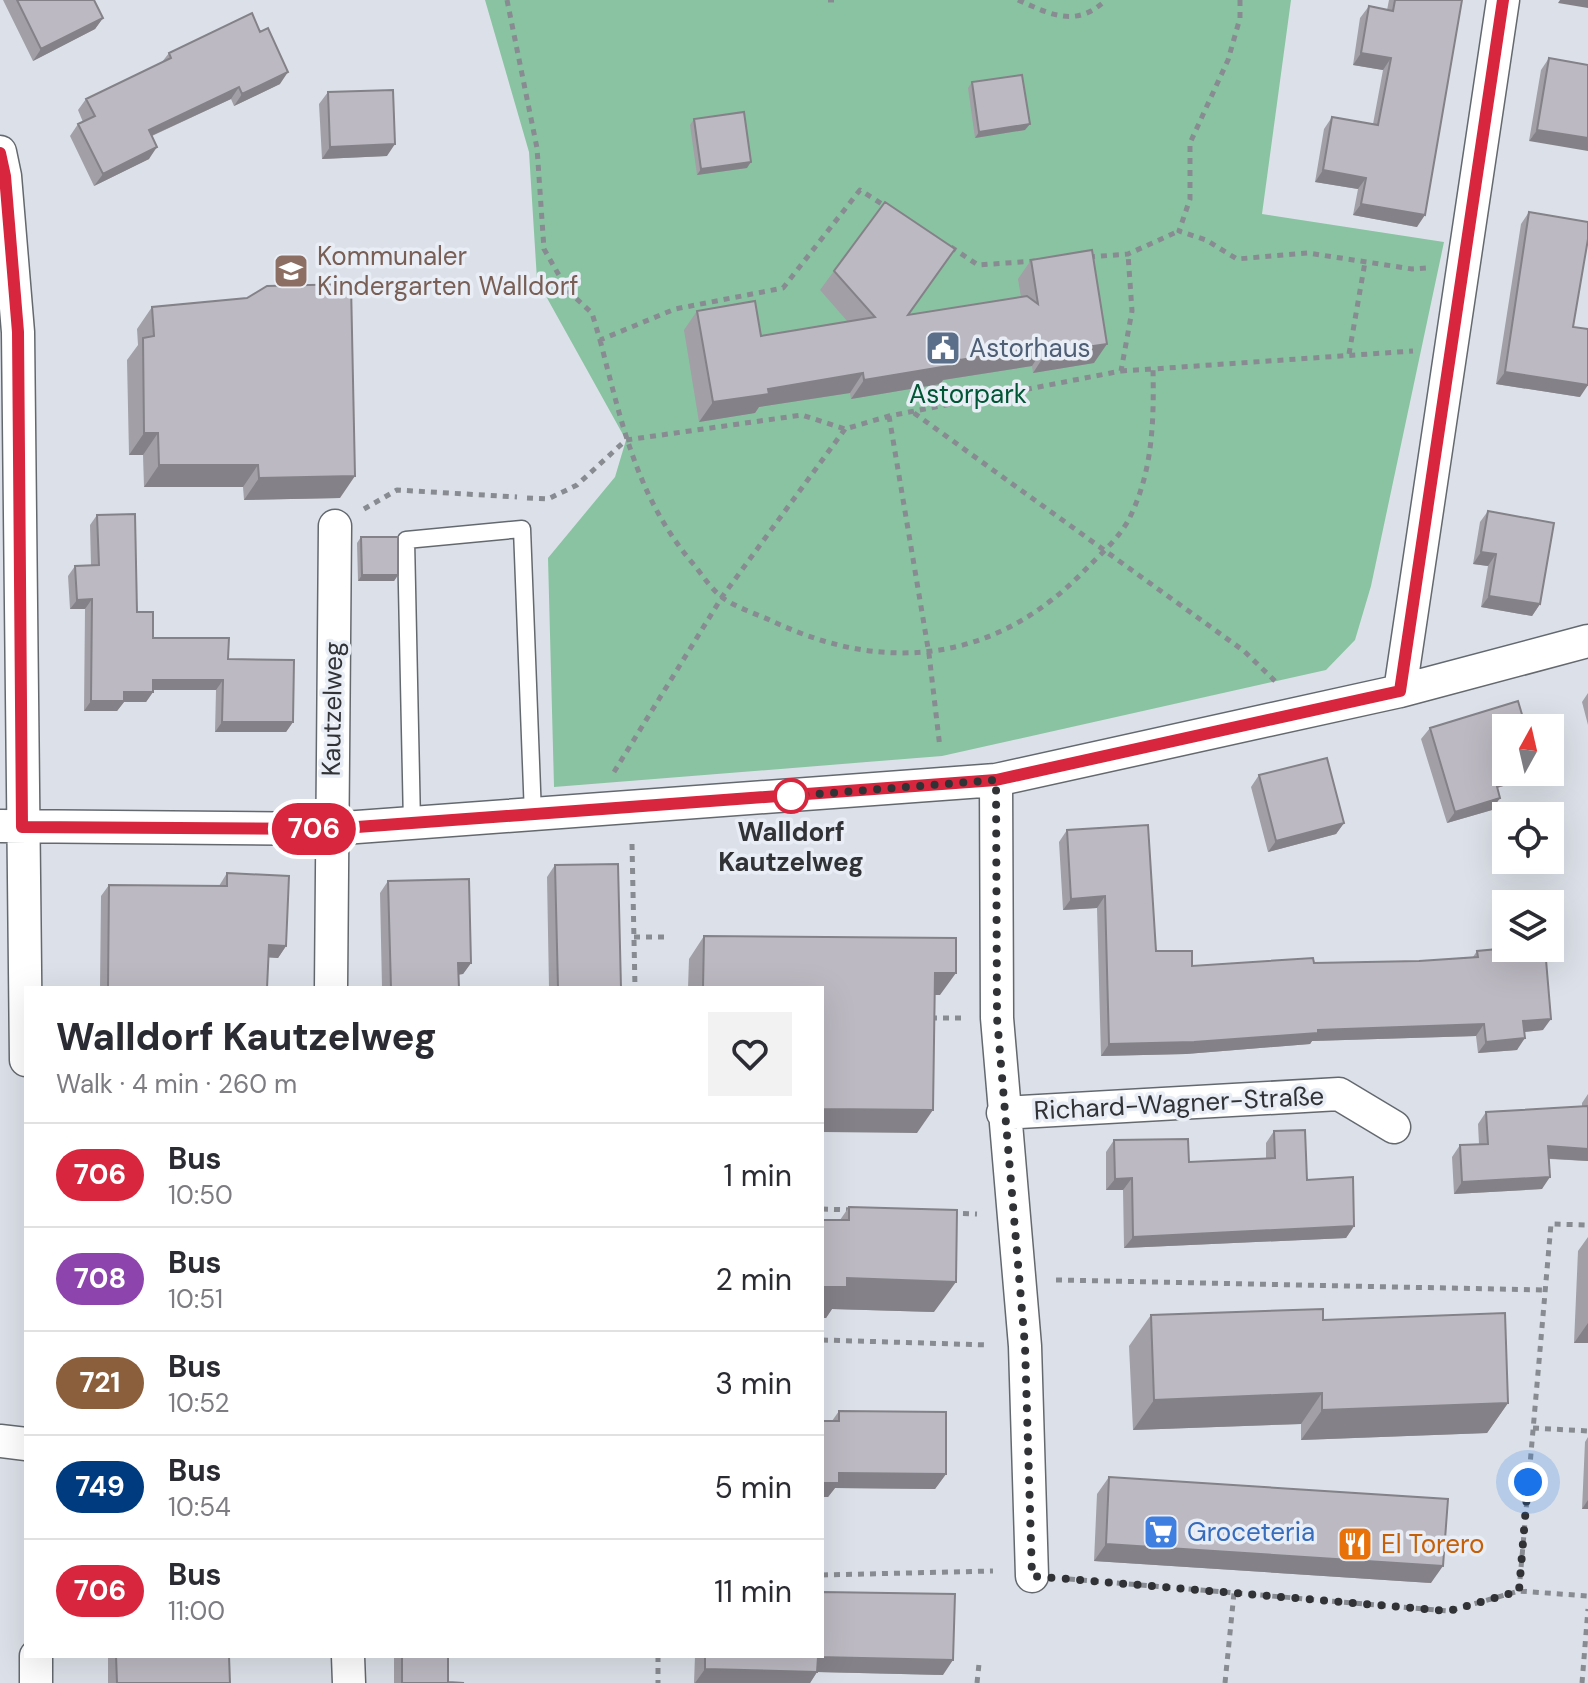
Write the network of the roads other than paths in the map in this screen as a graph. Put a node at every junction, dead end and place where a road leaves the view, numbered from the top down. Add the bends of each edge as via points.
1 (1503, 0) edge
2 (0, 152) edge
3 (335, 526) road end
4 (1588, 641) edge
5 (1400, 691) junction
6 (996, 780) junction
7 (533, 815) junction
8 (412, 824) junction
9 (11, 826) edge
10 (330, 829) junction
11 (331, 986) edge
12 (24, 1029) edge
13 (1003, 1113) junction
14 (1394, 1127) dead end
15 (0, 1441) edge
16 (24, 1444) edge
17 (1032, 1576) road end
18 (36, 1658) edge
19 (348, 1658) edge
20 (36, 1683) edge
21 (349, 1683) edge

1 - 5 street
2 - 9 street via 18,332
3 - 10 street, Kautzelweg
4 - 5 street
5 - 6 street
6 - 7 street
6 - 13 street via 997,1018
7 - 8 street
7 - 8 lane via 522,529 406,540
8 - 10 street
9 - 10 street
9 - 12 street
10 - 11 street, Kautzelweg
13 - 14 street, Richard-Wagner-Straße via 1339,1094
13 - 17 street via 1025,1346
15 - 16 street
18 - 20 street
19 - 21 street

